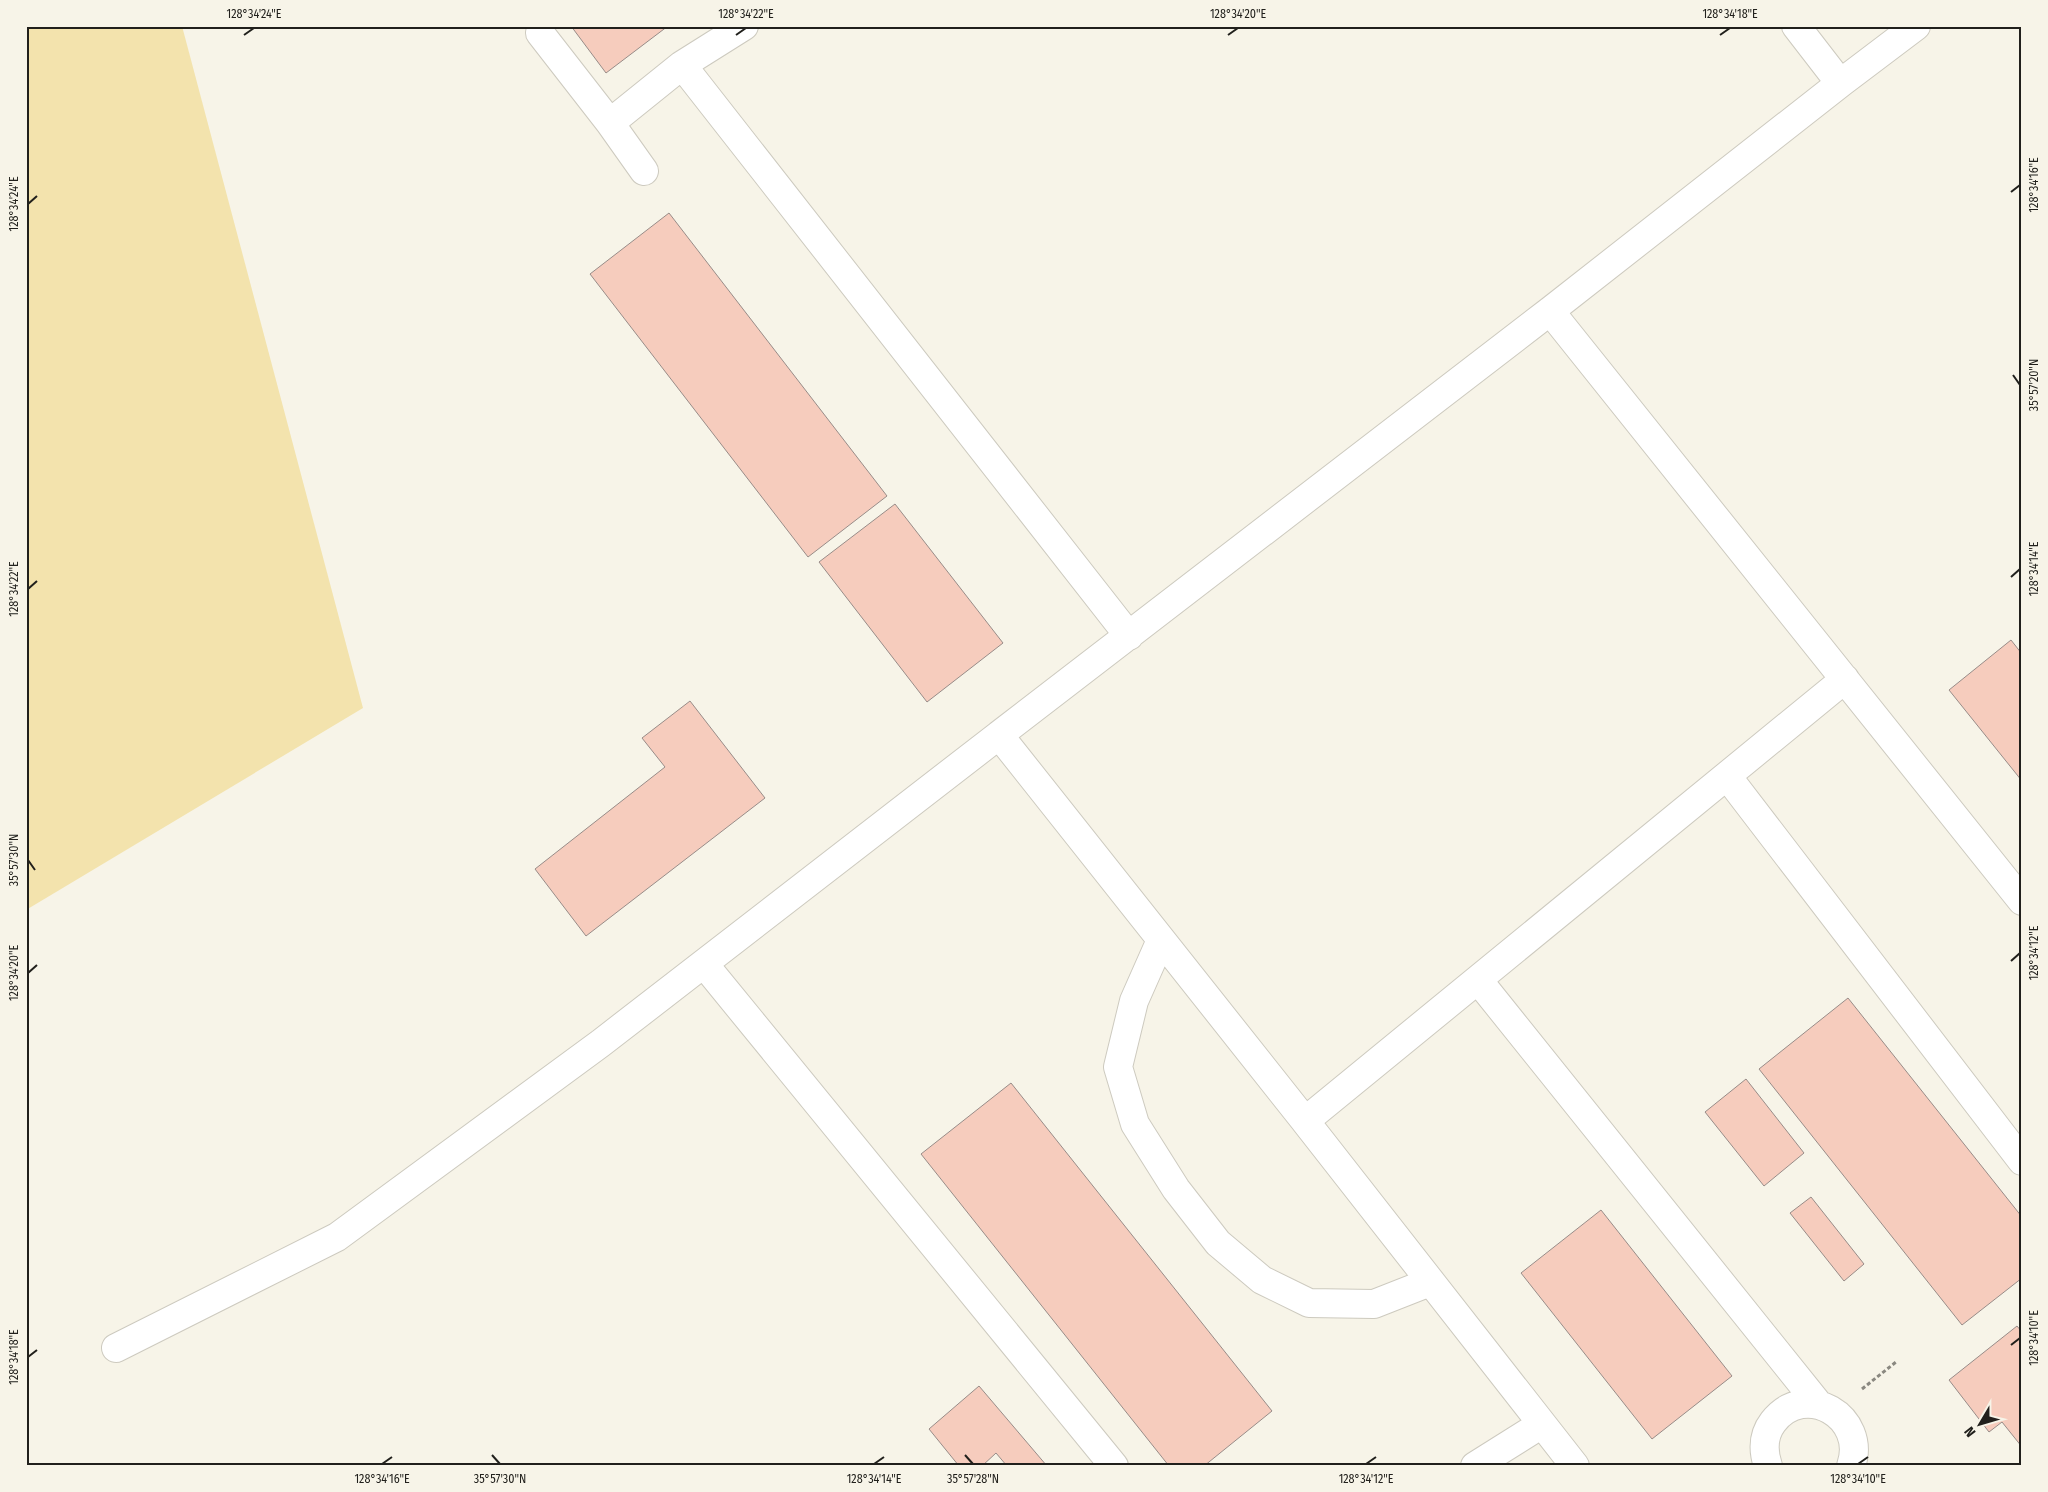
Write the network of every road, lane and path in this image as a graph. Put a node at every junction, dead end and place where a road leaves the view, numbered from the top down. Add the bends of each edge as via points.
1 (744, 26) edge
2 (1796, 26) edge
3 (1916, 26) edge
4 (540, 33) dead end
5 (682, 65) junction
6 (1840, 83) junction
7 (610, 123) junction
8 (644, 171) dead end
9 (1550, 311) junction
10 (1129, 636) junction
11 (1845, 680) junction
12 (999, 735) junction
13 (1727, 776) junction
14 (2022, 901) edge
15 (1161, 940) junction
16 (704, 964) junction
17 (1478, 980) junction
18 (1305, 1121) junction
19 (2022, 1161) edge
20 (1430, 1282) junction
21 (116, 1348) dead end
22 (1896, 1362) dead end
23 (1826, 1408) junction
24 (1542, 1424) junction
25 (1114, 1466) edge
26 (1475, 1466) edge
27 (1575, 1466) edge
28 (1768, 1466) edge
29 (1851, 1466) edge

1 - 5 lane
2 - 6 lane
3 - 6 lane
4 - 7 lane
5 - 7 lane
5 - 10 lane
6 - 9 lane
7 - 8 lane
9 - 10 lane
9 - 11 lane
10 - 12 lane
11 - 13 lane
11 - 14 lane
12 - 15 lane
12 - 16 lane
13 - 17 lane
13 - 19 lane
15 - 18 lane
15 - 20 lane via 1134,1001 1118,1067 1135,1124 1176,1189 1218,1243 1262,1280 1309,1303 1374,1304
16 - 21 lane via 337,1237
16 - 25 lane
17 - 18 lane
17 - 23 lane
18 - 20 lane
20 - 24 lane
22 - 23 path
23 - 28 lane via 1805,1404 1790,1407 1778,1415 1765,1440 1764,1455
23 - 29 lane via 1845,1421 1852,1434
24 - 26 lane
24 - 27 lane

